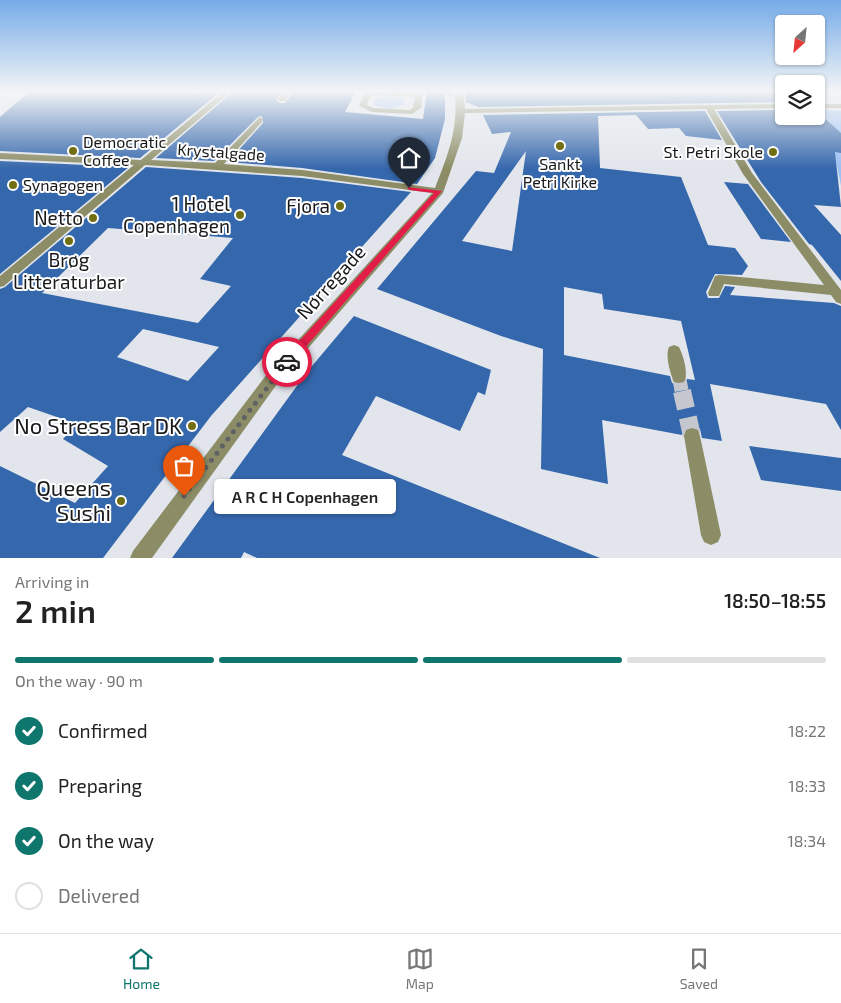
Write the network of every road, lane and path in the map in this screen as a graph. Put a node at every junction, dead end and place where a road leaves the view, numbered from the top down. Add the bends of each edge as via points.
1 (196, 117) edge
2 (460, 117) edge
3 (714, 117) edge
4 (259, 120) dead end
5 (0, 156) edge
6 (141, 162) junction
7 (217, 166) junction
8 (439, 191) junction
9 (0, 283) edge
10 (714, 293) dead end
11 (838, 295) edge
12 (674, 351) dead end
13 (679, 377) tunnel mouth
14 (692, 436) tunnel mouth
15 (711, 535) dead end
16 (140, 558) edge

1 - 6 street
2 - 8 street, Nørregade via 455,149
3 - 11 street via 748,174
4 - 7 street
5 - 6 street, Krystalgade
6 - 7 street, Krystalgade
6 - 9 street
7 - 8 street, Krystalgade via 302,173
8 - 16 street, Nørregade via 272,379
10 - 11 street via 719,279
12 - 13 street
14 - 15 street

